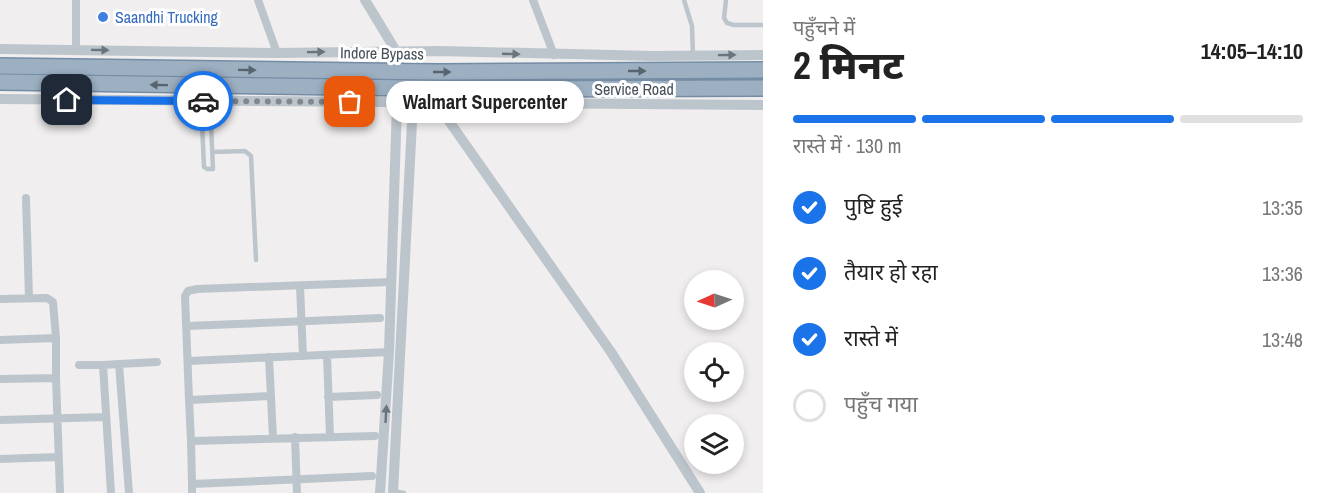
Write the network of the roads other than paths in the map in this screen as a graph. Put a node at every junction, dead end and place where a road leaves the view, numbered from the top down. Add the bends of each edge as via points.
1 (76, 0) edge
2 (258, 0) edge
3 (365, 0) edge
4 (533, 0) edge
5 (684, 0) edge
6 (726, 0) edge
7 (763, 25) edge
8 (0, 49) edge
9 (76, 50) junction
10 (396, 51) junction
11 (277, 53) junction
12 (554, 55) junction
13 (763, 55) edge
14 (693, 56) junction
15 (0, 66) edge
16 (763, 70) edge
17 (0, 82) edge
18 (763, 88) edge
19 (0, 99) edge
20 (397, 103) junction
21 (413, 103) junction
22 (437, 104) junction
23 (763, 105) edge
24 (202, 123) dead end
25 (211, 123) dead end
26 (213, 152) junction
27 (26, 198) dead end
28 (256, 260) dead end
29 (391, 282) junction
30 (300, 286) junction
31 (29, 298) junction
32 (0, 299) edge
33 (380, 318) dead end
34 (302, 321) junction
35 (187, 326) junction
36 (56, 338) junction
37 (0, 339) edge
38 (389, 352) junction
39 (327, 355) junction
40 (303, 356) junction
41 (268, 357) junction
42 (188, 361) junction
43 (158, 362) dead end
44 (119, 364) junction
45 (79, 365) dead end
46 (103, 365) junction
47 (56, 378) junction
48 (0, 379) edge
49 (377, 395) dead end
50 (271, 396) junction
51 (328, 397) junction
52 (189, 400) junction
53 (106, 417) junction
54 (57, 418) junction
55 (0, 420) edge
56 (330, 436) junction
57 (375, 436) dead end
58 (295, 437) junction
59 (273, 438) junction
60 (190, 441) junction
61 (58, 457) junction
62 (0, 459) edge
63 (372, 476) dead end
64 (297, 479) junction
65 (192, 488) edge
66 (397, 492) edge
67 (60, 493) edge
68 (111, 493) edge
69 (129, 493) edge
70 (297, 493) edge
71 (380, 493) edge
72 (700, 493) edge

1 - 9 street
2 - 11 street
3 - 10 street
4 - 12 street
5 - 14 lane via 692,26
6 - 7 lane via 727,23
8 - 9 street
9 -> 11 street
11 -> 10 street
10 -> 12 street
12 - 14 street
14 -> 13 street
15 -> 16 highway, Indore Bypass via 438,72
18 -> 17 highway, Indore Bypass via 483,89
19 - 20 street, Service Road via 205,106
20 - 21 street, Service Road
20 - 29 street
21 - 22 street, Service Road
21 - 66 street
22 - 23 street, Service Road
22 - 72 street via 611,352
24 - 26 lane via 207,169 214,168
25 - 26 lane
26 - 28 lane via 245,151 251,156
27 - 31 street
29 - 30 street
29 - 38 street
30 - 34 street
30 - 35 street via 188,291
31 - 32 street
31 - 36 street via 53,302
33 - 34 street
34 - 35 street
34 - 40 street
35 - 42 street
36 - 37 street
36 - 47 street
38 - 39 street
71 -> 38 street
39 - 40 street
39 - 51 street
40 - 41 street
41 - 42 street
41 - 50 street
42 - 52 street
43 - 44 street
44 - 46 street
44 - 69 street
45 - 46 street
46 - 53 street
47 - 48 street
47 - 54 street
49 - 51 street
50 - 52 street
50 - 59 street
51 - 56 street
52 - 60 street
53 - 54 street
53 - 68 street
54 - 55 street
54 - 61 street
56 - 57 street
56 - 58 street
58 - 59 street
58 - 64 street
59 - 60 street
60 - 65 street
61 - 62 street
61 - 67 street
63 - 64 street
64 - 65 street
64 - 70 street

